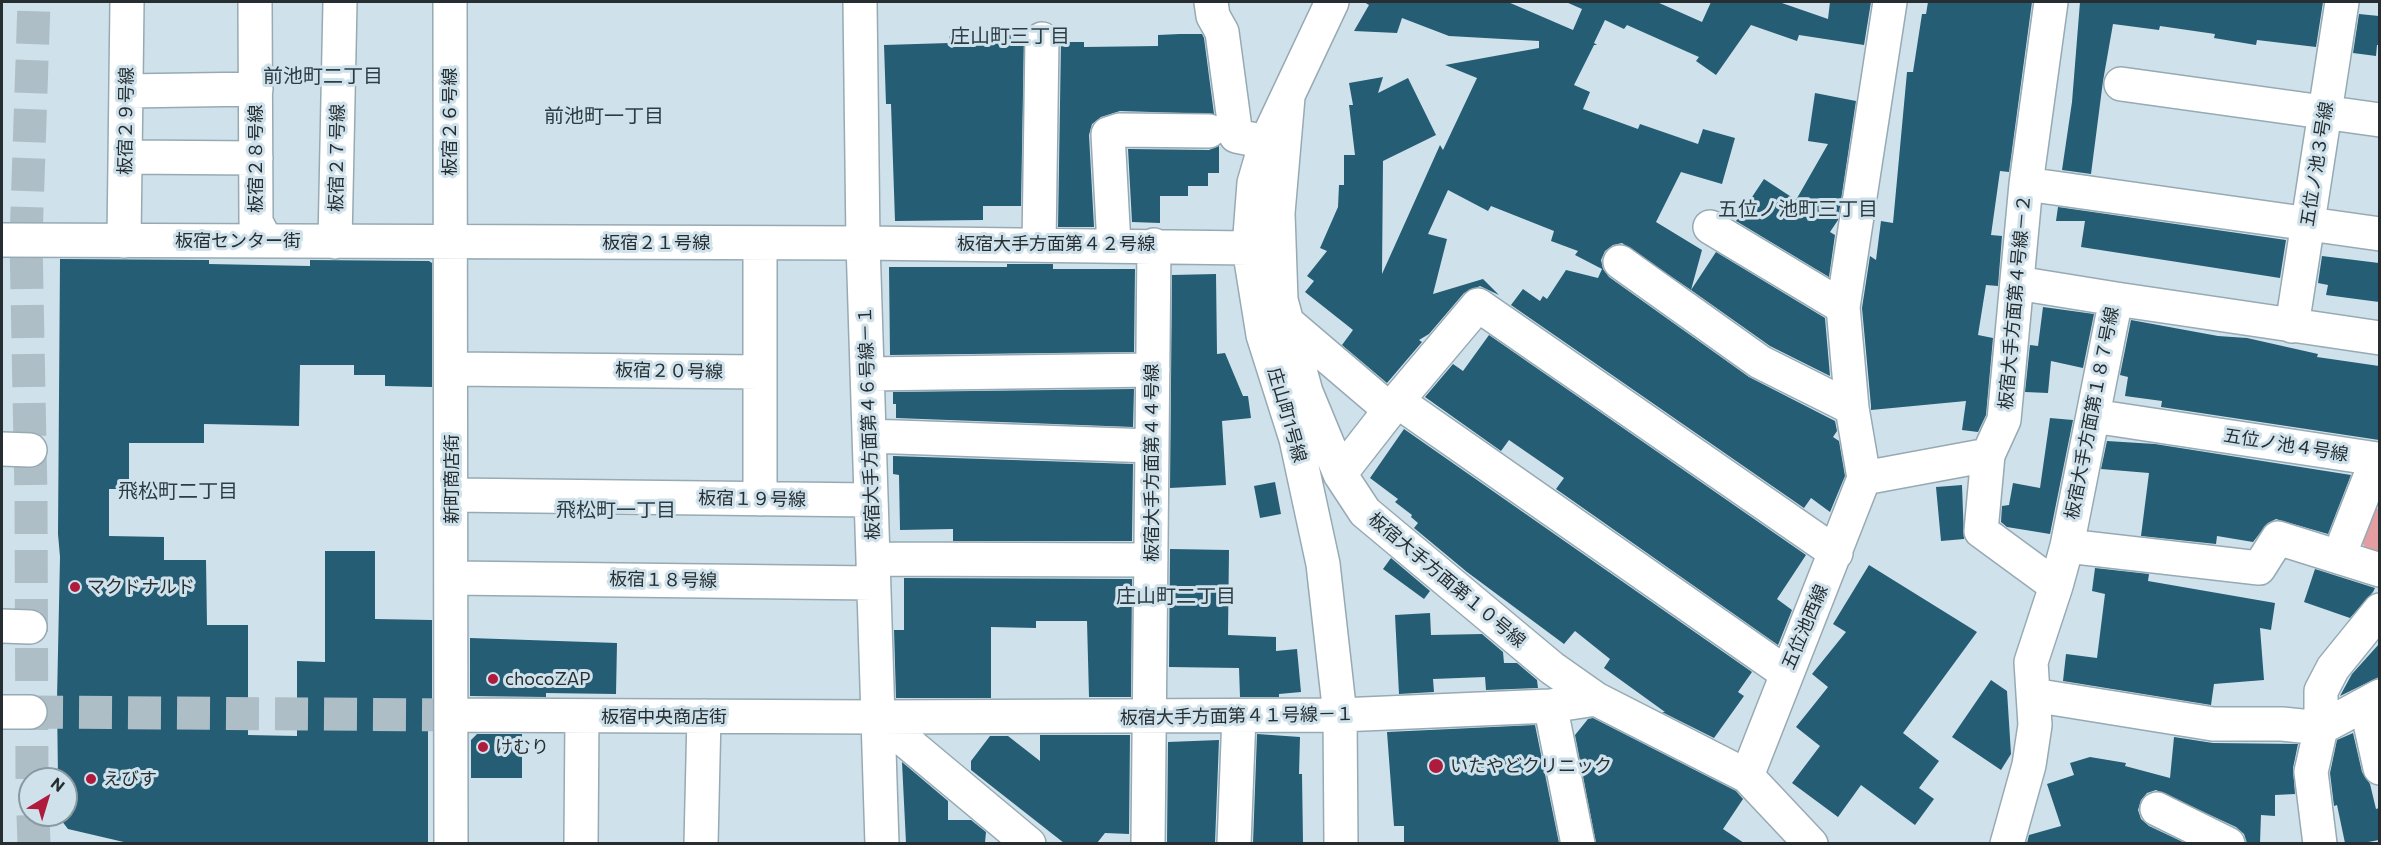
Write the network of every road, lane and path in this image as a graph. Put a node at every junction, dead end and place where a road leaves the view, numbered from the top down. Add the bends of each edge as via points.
1 (127, 2) edge
2 (255, 2) edge
3 (340, 2) edge
4 (450, 2) edge
5 (860, 2) edge
6 (1211, 2) edge
7 (1332, 2) edge
8 (1890, 2) edge
9 (2051, 2) edge
10 (2342, 2) edge
11 (1042, 39) dead end
12 (2121, 84) dead end
13 (256, 89) junction
14 (126, 90) junction
15 (1288, 97) junction
16 (2325, 112) junction
17 (2379, 120) edge
18 (1209, 131) dead end
19 (1266, 142) junction
20 (126, 157) junction
21 (256, 158) junction
22 (2026, 184) junction
23 (2308, 223) junction
24 (1710, 227) dead end
25 (2379, 234) edge
26 (14, 240) edge
27 (124, 241) junction
28 (266, 241) junction
29 (335, 242) junction
30 (450, 243) junction
31 (760, 243) junction
32 (863, 243) junction
33 (1039, 244) junction
34 (1114, 245) junction
35 (1154, 245) junction
36 (1250, 248) junction
37 (1620, 262) dead end
38 (2018, 283) junction
39 (2116, 299) junction
40 (1844, 306) junction
41 (1288, 323) junction
42 (2292, 326) junction
43 (2379, 338) edge
44 (451, 369) junction
45 (1153, 370) junction
46 (760, 372) junction
47 (867, 374) junction
48 (1393, 405) junction
49 (1852, 408) junction
50 (2093, 416) junction
51 (869, 436) junction
52 (1152, 446) junction
53 (1988, 455) junction
54 (1340, 474) junction
55 (1864, 478) junction
56 (453, 495) junction
57 (760, 499) junction
58 (871, 500) junction
59 (2067, 546) junction
60 (1836, 553) junction
61 (2339, 556) junction
62 (1151, 560) junction
63 (2379, 570) edge
64 (873, 571) junction
65 (452, 578) junction
66 (2056, 586) junction
67 (2379, 610) edge
68 (1786, 673) junction
69 (2032, 695) junction
70 (1596, 699) junction
71 (2373, 700) edge
72 (451, 715) junction
73 (1340, 715) junction
74 (1239, 716) junction
75 (582, 717) junction
76 (704, 717) junction
77 (878, 717) junction
78 (1150, 717) junction
79 (1553, 719) dead end
80 (2321, 728) junction
81 (2379, 768) edge
82 (1747, 776) junction
83 (2157, 809) dead end
84 (2227, 834) edge
85 (451, 843) edge
86 (581, 843) edge
87 (701, 843) edge
88 (882, 843) edge
89 (1029, 843) edge
90 (1149, 843) edge
91 (1234, 843) edge
92 (1341, 843) edge
93 (1578, 843) edge
94 (1811, 843) edge
95 (2007, 843) edge
96 (2320, 843) edge

1 - 14 street, 板宿２９号線
2 - 13 street, 板宿２８号線
3 - 29 street, 板宿２７号線
4 - 30 street, 板宿２６号線
5 - 32 street, 板宿大手方面第４６号線－１
6 - 19 street via 1222,32 1236,136
7 - 15 street, 庄山町1号線
8 - 40 street
9 - 22 street, 板宿大手方面第４号線－２
10 - 16 street, 五位ノ池３号線
11 - 33 street
12 - 16 street
13 - 14 street
13 - 21 street, 板宿２８号線
14 - 20 street, 板宿２９号線
15 - 19 street, 庄山町1号線
15 - 41 street, 板宿大手方面第１０号線 via 1278,213 1281,300
16 - 17 street
16 - 23 street, 五位ノ池３号線
18 - 34 street via 1120,130 1108,134
19 - 36 street, 庄山町1号線 via 1254,183
20 - 21 street
20 - 27 street, 板宿２９号線
21 - 28 street, 板宿２８号線 via 256,222
22 - 23 street
22 - 38 street, 板宿大手方面第４号線－２
23 - 25 street
23 - 42 street, 五位ノ池３号線
24 - 40 street
26 - 27 street, 板宿センター街
27 - 28 street, 板宿センター街
28 - 29 street, 板宿センター街
29 - 30 street, 板宿センター街
30 - 31 street, 板宿２１号線
30 - 44 street, 新町商店街
31 - 32 street, 板宿２１号線
31 - 46 street
32 - 33 street, 板宿大手方面第４２号線
32 - 47 street, 板宿大手方面第４６号線－１
33 - 34 street, 板宿大手方面第４２号線
34 - 35 street, 板宿大手方面第４２号線
35 - 36 street, 板宿大手方面第４２号線
35 - 45 street, 板宿大手方面第４４号線
36 - 73 street, 庄山町1号線 via 1263,335 1296,439 1323,564
37 - 49 street via 1760,362
38 - 39 street, 板宿大手方面第１８７号線
38 - 53 street, 板宿大手方面第４号線－２ via 2004,420
39 - 42 street
39 - 50 street, 板宿大手方面第１８７号線
40 - 49 street
41 - 48 street
41 - 54 street, 板宿大手方面第１０号線 via 1306,392
42 - 43 street
44 - 46 street, 板宿２０号線
44 - 56 street, 新町商店街
45 - 47 street
45 - 52 street, 板宿大手方面第４４号線
46 - 57 street
47 - 51 street, 板宿大手方面第４６号線－１
48 - 54 street
48 - 60 street via 1478,306
48 - 68 street
49 - 55 street
50 - 59 street, 板宿大手方面第１８７号線
50 - 61 street, 五位ノ池４号線 via 2377,459
51 - 52 street
51 - 58 street, 板宿大手方面第４６号線－１
52 - 62 street, 板宿大手方面第４４号線
53 - 55 street
53 - 66 street, 板宿大手方面第４号線－２ via 1981,531
54 - 70 street, 板宿大手方面第１０号線 via 1365,512 1552,668
55 - 60 street, 五位池西線
56 - 57 street, 板宿１９号線
56 - 65 street, 新町商店街
57 - 58 street, 板宿１９号線
58 - 64 street, 板宿大手方面第４６号線－１
59 - 61 street via 2259,568 2278,538
59 - 66 street, 板宿大手方面第１８７号線
60 - 68 street, 五位池西線
61 - 63 street
62 - 64 street, 板宿１８号線
62 - 78 street, 板宿大手方面第４４号線
64 - 65 street, 板宿１８号線
64 - 77 street, 板宿大手方面第４６号線－１
65 - 72 street, 新町商店街
66 - 69 street via 2031,662
67 - 80 street via 2346,650 2321,691
68 - 82 street, 五位池西線
69 - 80 street via 2213,724
69 - 95 street via 2035,725 2029,765
70 - 73 street, 板宿大手方面第４１号線－１ via 1550,706
70 - 82 street, 板宿大手方面第１０号線
71 - 80 street
71 - 81 street
72 - 75 street, 板宿中央商店街
72 - 85 street
73 - 74 street, 板宿大手方面第４１号線－１
73 - 92 street, 庄山町1号線
74 - 78 street, 板宿大手方面第４１号線－１
74 - 91 street
75 - 76 street, 板宿中央商店街
75 - 86 street
76 - 77 street, 板宿中央商店街
76 - 87 street
77 - 78 street, 板宿大手方面第４１号線－１
77 - 88 street, 板宿大手方面第４６号線－１
77 - 89 street
78 - 90 street, 板宿大手方面第４４号線
79 - 93 street
80 - 96 street via 2311,772
82 - 94 street, 板宿大手方面第１０号線
83 - 84 street

